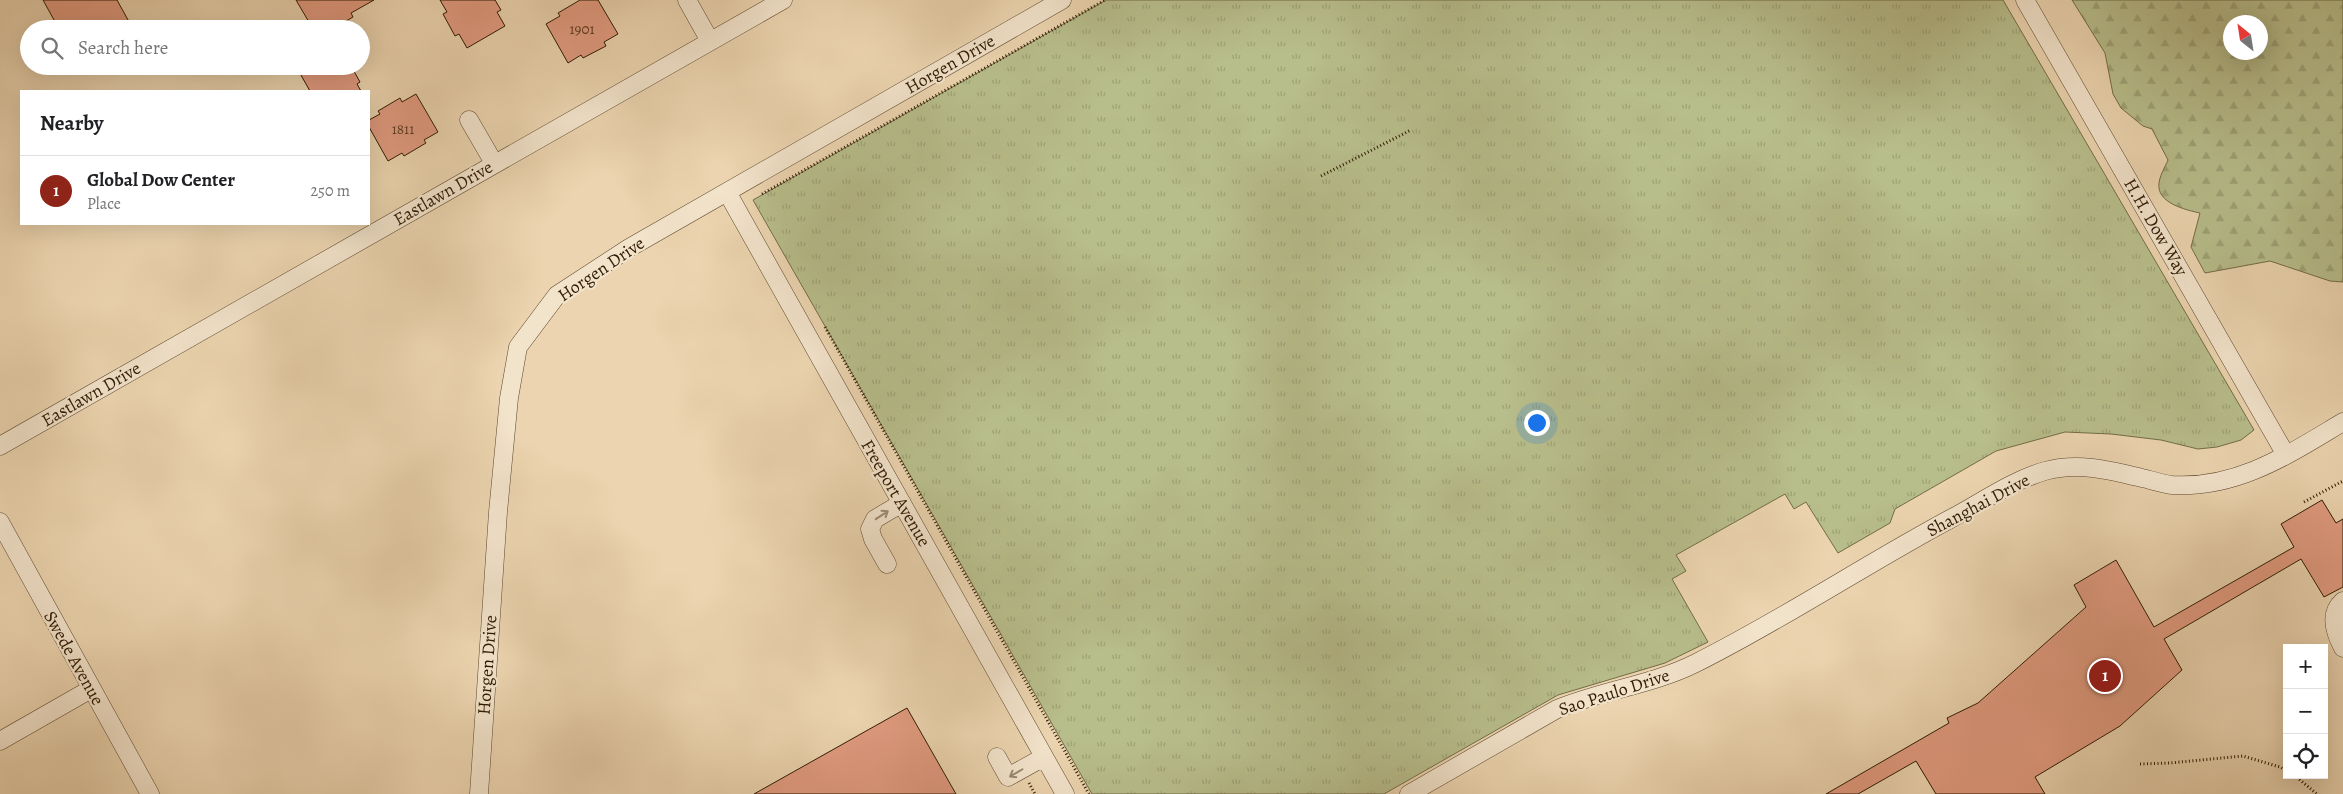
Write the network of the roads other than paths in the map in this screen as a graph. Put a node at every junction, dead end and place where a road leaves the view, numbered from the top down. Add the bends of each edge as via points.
1 (687, 0) edge
2 (783, 0) edge
3 (1062, 0) edge
4 (2025, 0) edge
5 (710, 41) junction
6 (469, 120) dead end
7 (494, 163) junction
8 (727, 192) junction
9 (366, 229) edge
10 (2343, 422) edge
11 (0, 446) edge
12 (2286, 455) junction
13 (902, 503) junction
14 (0, 522) edge
15 (887, 564) dead end
16 (2343, 601) edge
17 (1743, 637) joint
18 (2343, 648) edge
19 (91, 689) junction
20 (0, 742) edge
21 (997, 757) dead end
22 (1044, 757) junction
23 (150, 794) edge
24 (479, 794) edge
25 (1065, 794) edge
26 (1409, 794) edge

1 - 5 street
2 - 5 street, Eastlawn Drive
3 - 8 street, Horgen Drive
4 - 12 street, H.H. Dow Way
5 - 7 street, Eastlawn Drive
6 - 7 street
7 - 9 street, Eastlawn Drive
8 - 13 street, Freeport Avenue
8 - 24 street, Horgen Drive via 629,248 557,295 518,347 509,398 498,512
9 - 11 street, Eastlawn Drive
10 - 12 street, Shanghai Drive
12 - 17 street, Shanghai Drive via 2252,472 2214,484 2170,484 2083,466 2045,471 2006,487
15 -> 13 street via 870,528 875,520
13 - 22 street, Freeport Avenue
14 - 19 street, Swede Avenue
16 - 18 street via 2334,613 2334,624
17 - 26 street, Sao Paulo Drive via 1659,679 1582,699 1557,709
19 - 20 street
19 - 23 street, Swede Avenue
22 -> 21 street via 1008,777
22 - 25 street, Freeport Avenue

